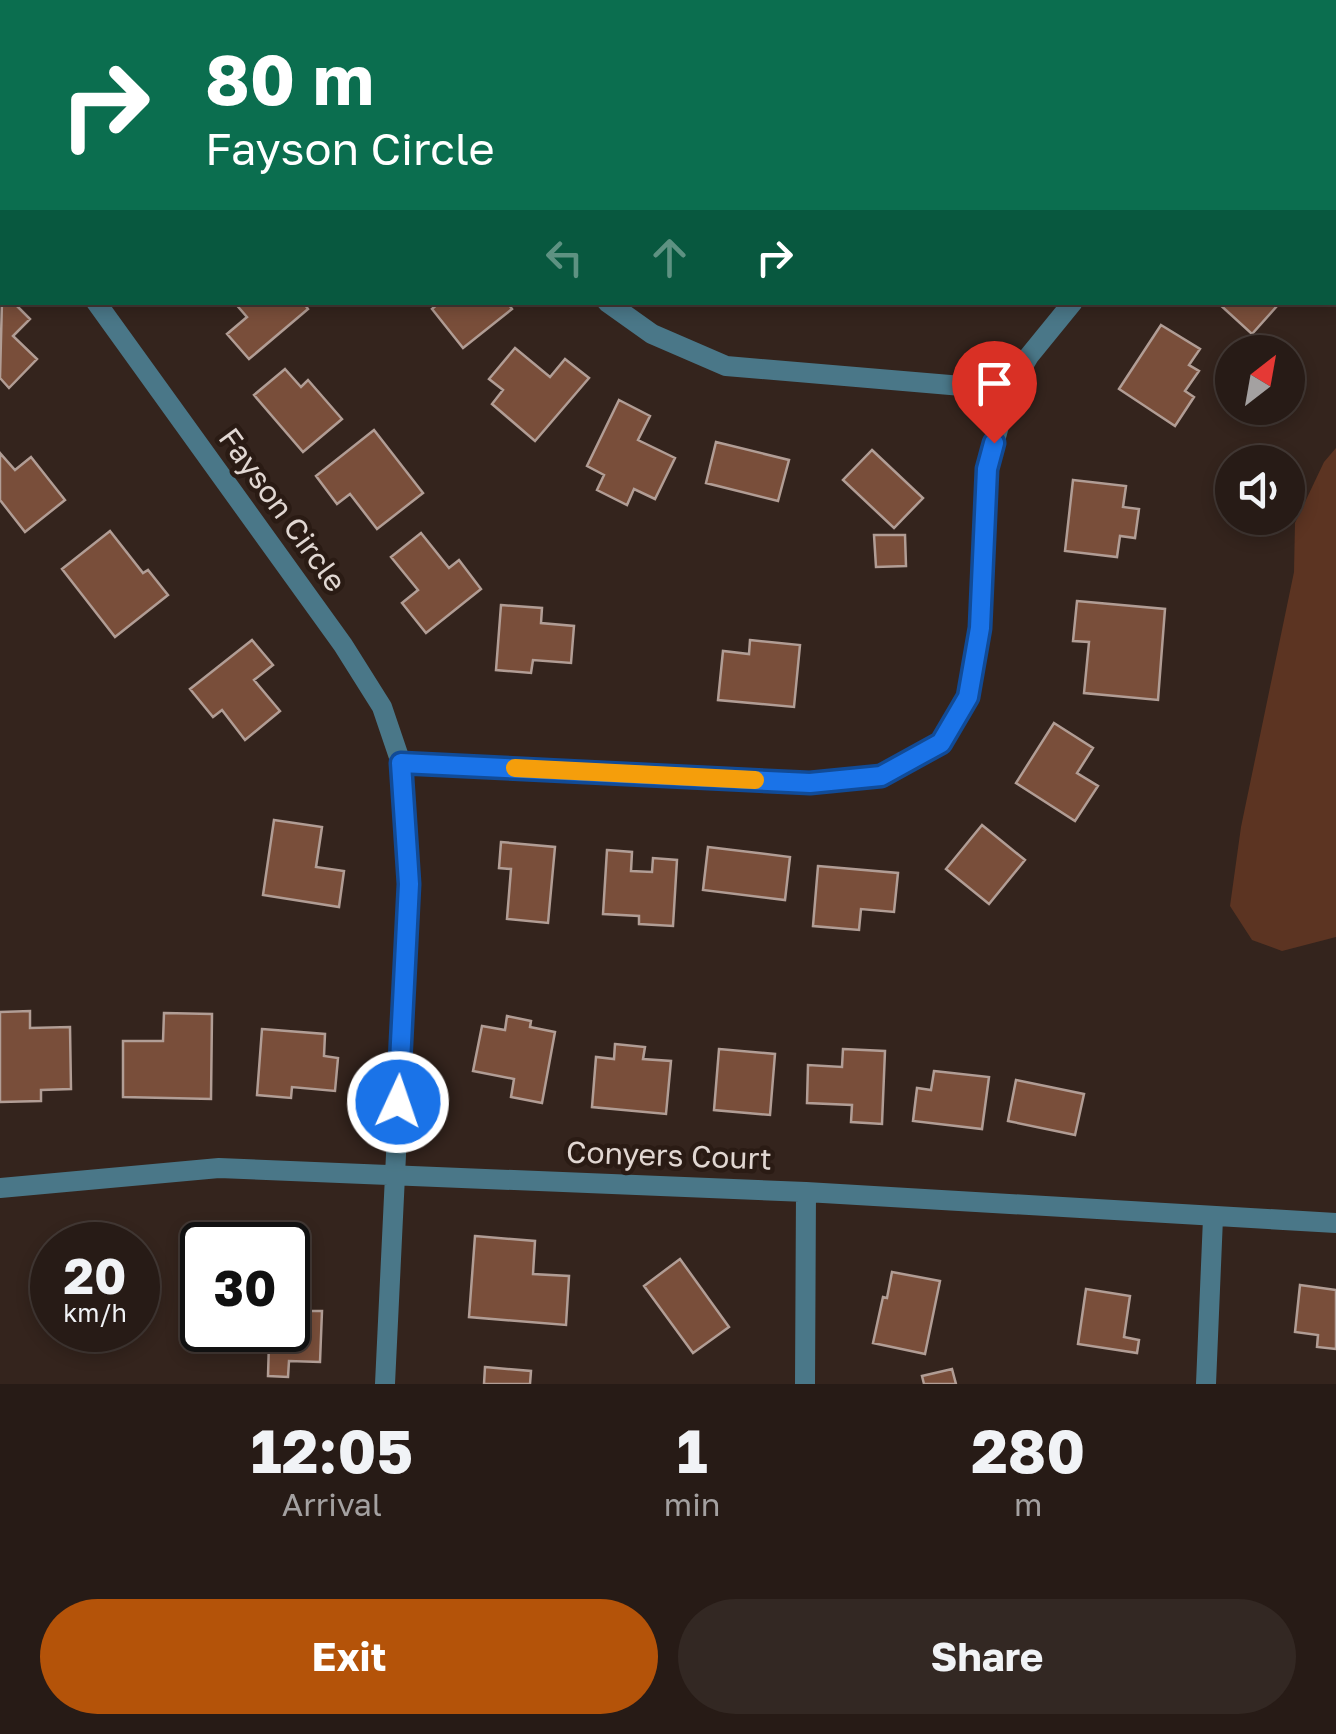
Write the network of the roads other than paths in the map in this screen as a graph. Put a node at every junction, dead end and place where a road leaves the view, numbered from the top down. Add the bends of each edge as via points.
1 (98, 305) edge
2 (610, 305) edge
3 (1070, 305) edge
4 (1008, 390) junction
5 (401, 763) junction
6 (394, 1174) junction
7 (0, 1188) edge
8 (806, 1192) junction
9 (1213, 1218) junction
10 (1336, 1222) edge
11 (384, 1384) edge
12 (804, 1384) edge
13 (1206, 1384) edge

1 - 5 street, Fayson Circle via 342,645 382,707
2 - 4 street via 652,334 726,366
3 - 4 street
4 - 5 street via 987,469 980,628 968,697 941,743 881,776 810,783
5 - 6 street, Fayson Circle via 409,884
6 - 7 street, Conyers Court via 220,1168
6 - 8 street, Conyers Court
6 - 11 street, Fayson Circle
8 - 9 street, Conyers Court
8 - 12 street
9 - 10 street, Conyers Court
9 - 13 street

